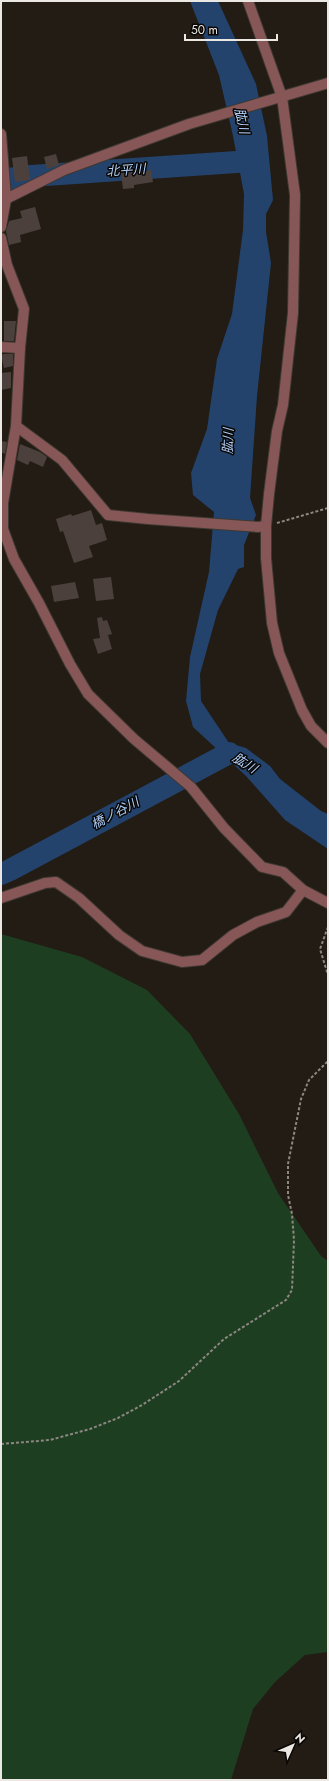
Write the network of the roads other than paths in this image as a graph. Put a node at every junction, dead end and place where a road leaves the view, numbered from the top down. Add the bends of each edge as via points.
1 (248, 1) edge
2 (328, 83) edge
3 (282, 97) junction
4 (1, 134) edge
5 (6, 199) junction
6 (1, 227) edge
7 (1, 238) edge
8 (1, 347) edge
9 (20, 348) junction
10 (16, 426) junction
11 (262, 527) junction
12 (328, 743) edge
13 (303, 890) junction
14 (1, 898) edge
15 (328, 903) edge

1 - 3 street
2 - 3 street
3 - 5 street via 189,124 64,170
3 - 11 street via 295,195 294,313 283,405
4 - 5 street
5 - 6 street
7 - 9 street via 7,265 24,309
8 - 9 street
9 - 10 street
10 - 11 street via 62,460 108,515
10 - 13 street via 3,503 2,529 14,559 84,688 134,738 191,786 224,828 262,867 283,872
11 - 12 street via 272,623 279,653 302,710 311,726
13 - 14 street via 286,912 233,935 202,960 182,962 142,951 56,882 45,883
13 - 15 street

